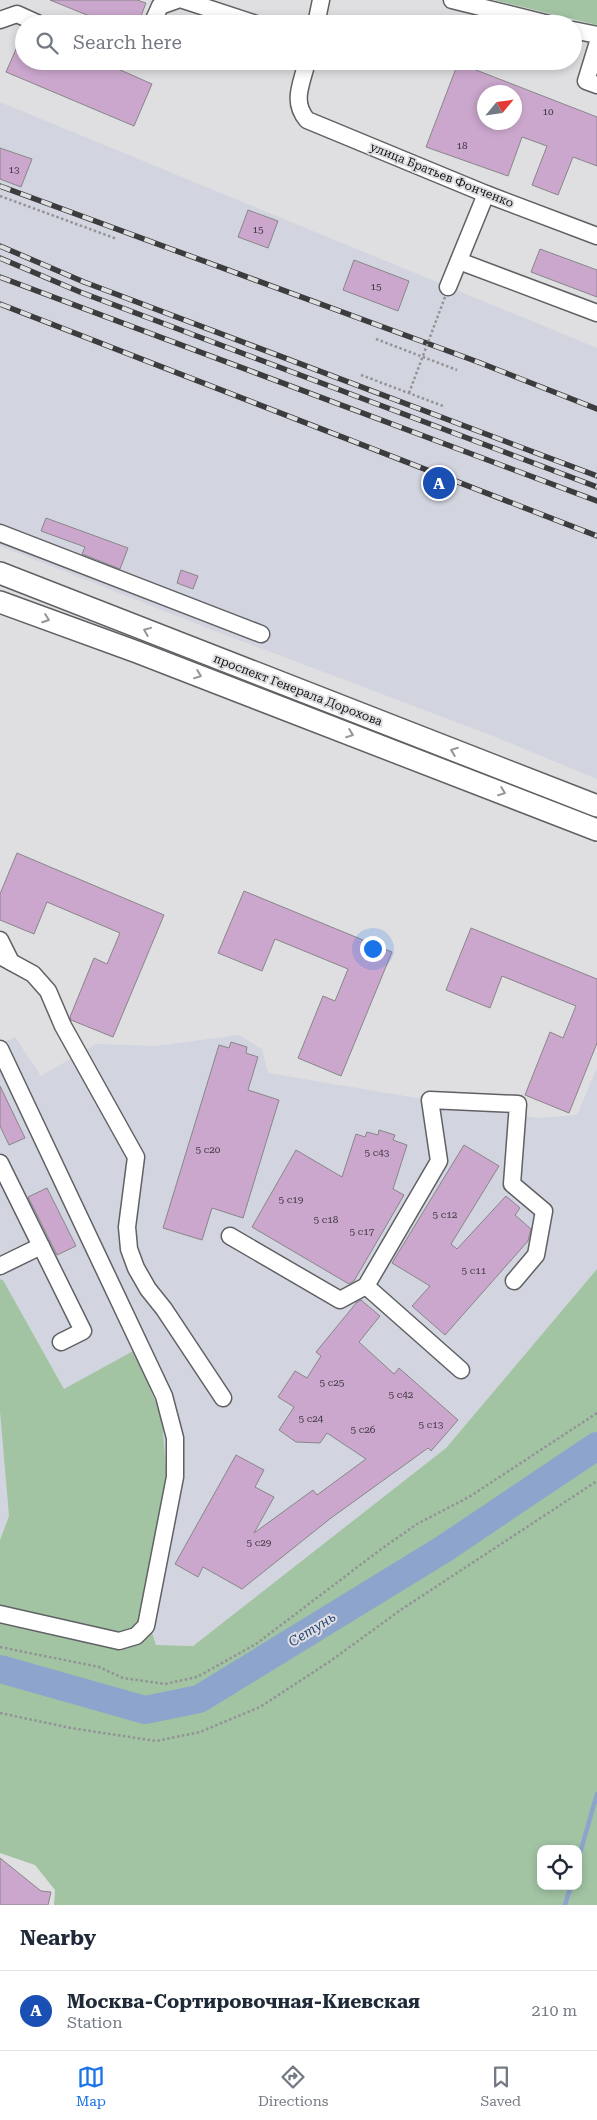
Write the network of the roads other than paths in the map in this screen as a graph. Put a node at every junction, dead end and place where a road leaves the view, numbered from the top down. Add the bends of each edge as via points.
1 (177, 0) edge
2 (183, 0) edge
3 (321, 0) edge
4 (452, 0) edge
5 (15, 15) edge
6 (156, 15) edge
7 (229, 15) edge
8 (318, 15) edge
9 (513, 15) edge
10 (0, 20) edge
11 (582, 32) edge
12 (597, 36) edge
13 (597, 45) edge
14 (305, 70) edge
15 (597, 85) edge
16 (486, 194) junction
17 (597, 236) edge
18 (459, 261) junction
19 (447, 292) road end
20 (597, 313) edge
21 (0, 533) edge
22 (0, 573) edge
23 (0, 582) edge
24 (24, 582) junction
25 (0, 602) edge
26 (261, 634) dead end
27 (597, 806) edge
28 (597, 830) edge
29 (0, 940) edge
30 (6, 959) edge
31 (0, 1048) edge
32 (0, 1163) edge
33 (230, 1236) dead end
34 (41, 1246) junction
35 (0, 1266) edge
36 (514, 1282) dead end
37 (366, 1286) junction
38 (61, 1342) dead end
39 (461, 1370) dead end
40 (222, 1398) dead end
41 (0, 1614) edge

1 - 6 street via 160,6
2 - 7 street
3 - 8 street
4 - 9 street
5 - 10 street
11 - 12 street
13 - 15 street via 586,81
14 - 16 street, улица Братьев Фонченко via 297,102 307,120
16 - 17 street, улица Братьев Фонченко
16 - 18 street
18 - 19 street
18 - 20 street
21 - 26 street
22 - 24 main road, проспект Генерала Дорохова
23 - 24 street
27 -> 24 main road, проспект Генерала Дорохова
25 -> 28 main road, проспект Генерала Дорохова via 147,655
29 - 30 street
30 - 40 street via 33,974 48,991 63,1026 136,1157 127,1227 129,1249 148,1289
31 - 41 street via 164,1396 175,1438 175,1477 146,1626 136,1636 119,1641
32 - 34 street
33 - 37 street via 340,1300
34 - 35 street
34 - 38 street via 82,1331
36 - 37 street via 536,1255 544,1211 512,1184 518,1104 430,1100 439,1161
37 - 39 street

